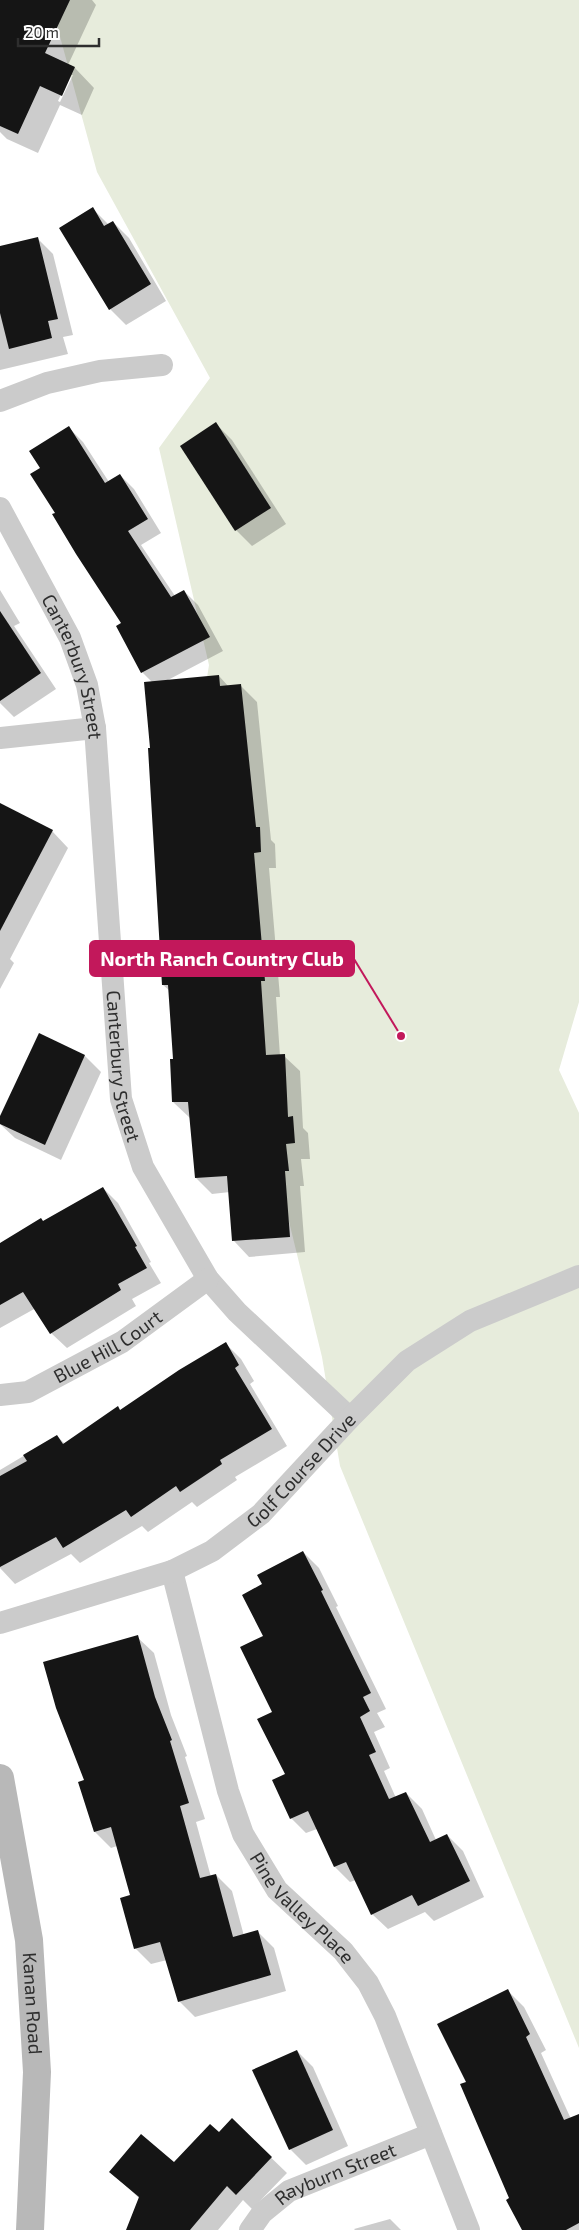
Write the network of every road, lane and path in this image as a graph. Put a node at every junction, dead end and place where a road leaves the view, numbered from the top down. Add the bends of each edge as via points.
1 (162, 365) dead end
2 (0, 401) edge
3 (0, 508) edge
4 (96, 728) junction
5 (0, 738) edge
6 (579, 1276) edge
7 (208, 1280) junction
8 (0, 1395) edge
9 (350, 1418) junction
10 (172, 1571) junction
11 (0, 1624) edge
12 (0, 1778) edge
13 (431, 2134) junction
14 (30, 2230) edge
15 (250, 2230) edge
16 (469, 2230) edge

1 - 2 street via 100,371 47,383
3 - 4 street, Canterbury Street via 70,638 87,685
4 - 5 street
4 - 7 street, Canterbury Street via 121,1099 143,1167
6 - 9 street, Golf Course Drive via 470,1321 407,1361
7 - 8 street, Blue Hill Court via 122,1342 28,1392
7 - 9 street, Canterbury Street via 237,1312
9 - 10 street, Golf Course Drive via 261,1514 212,1551
10 - 11 street, Golf Course Drive
10 - 13 street, Pine Valley Place via 228,1791 243,1834 277,1890 343,1951 368,1983 385,2016
12 - 14 main road, Kanan Road via 30,1940 37,2072
13 - 15 street, Rayburn Street via 289,2191 262,2213
13 - 16 street, Pine Valley Place

